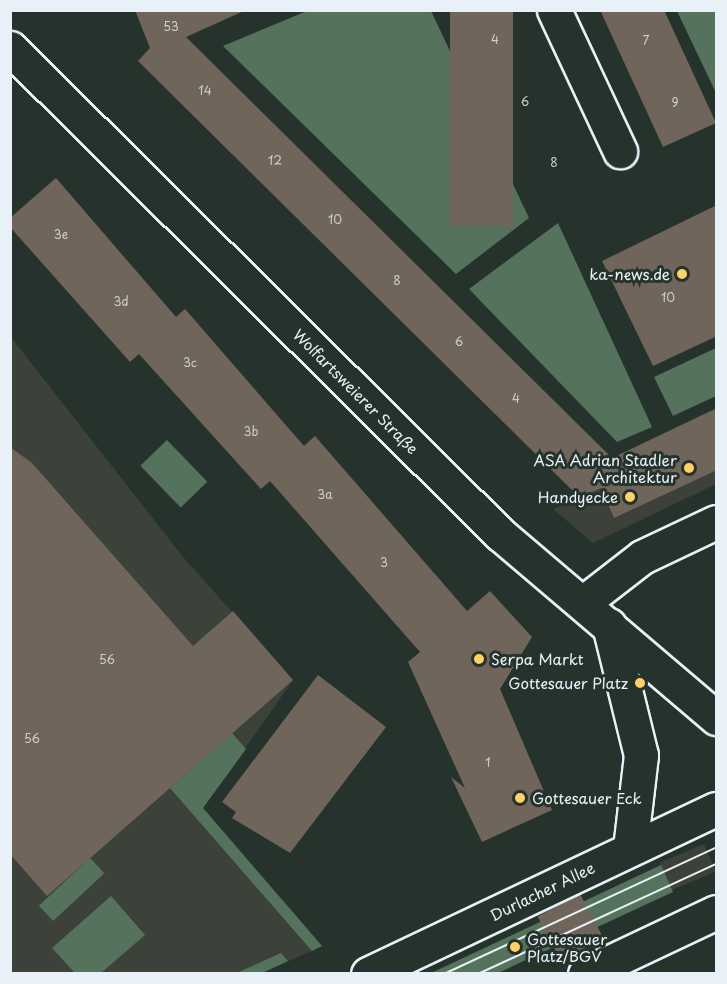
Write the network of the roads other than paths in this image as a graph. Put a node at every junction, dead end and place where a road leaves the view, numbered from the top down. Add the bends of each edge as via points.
1 (554, 10) edge
2 (10, 48) edge
3 (620, 151) dead end
4 (717, 522) edge
5 (584, 602) junction
6 (609, 625) junction
7 (717, 718) edge
8 (717, 809) edge
9 (630, 849) junction
10 (717, 912) edge
11 (368, 974) edge
12 (585, 974) edge

1 - 3 street
2 - 5 street, Wolfartsweierer Straße via 500,534
4 - 5 street via 642,557
5 - 6 street, Wolfartsweierer Straße
6 - 7 street, Wolfartsweierer Straße
6 - 9 street via 641,755
8 - 9 street, Durlacher Allee
9 - 11 street, Durlacher Allee
10 - 12 street

